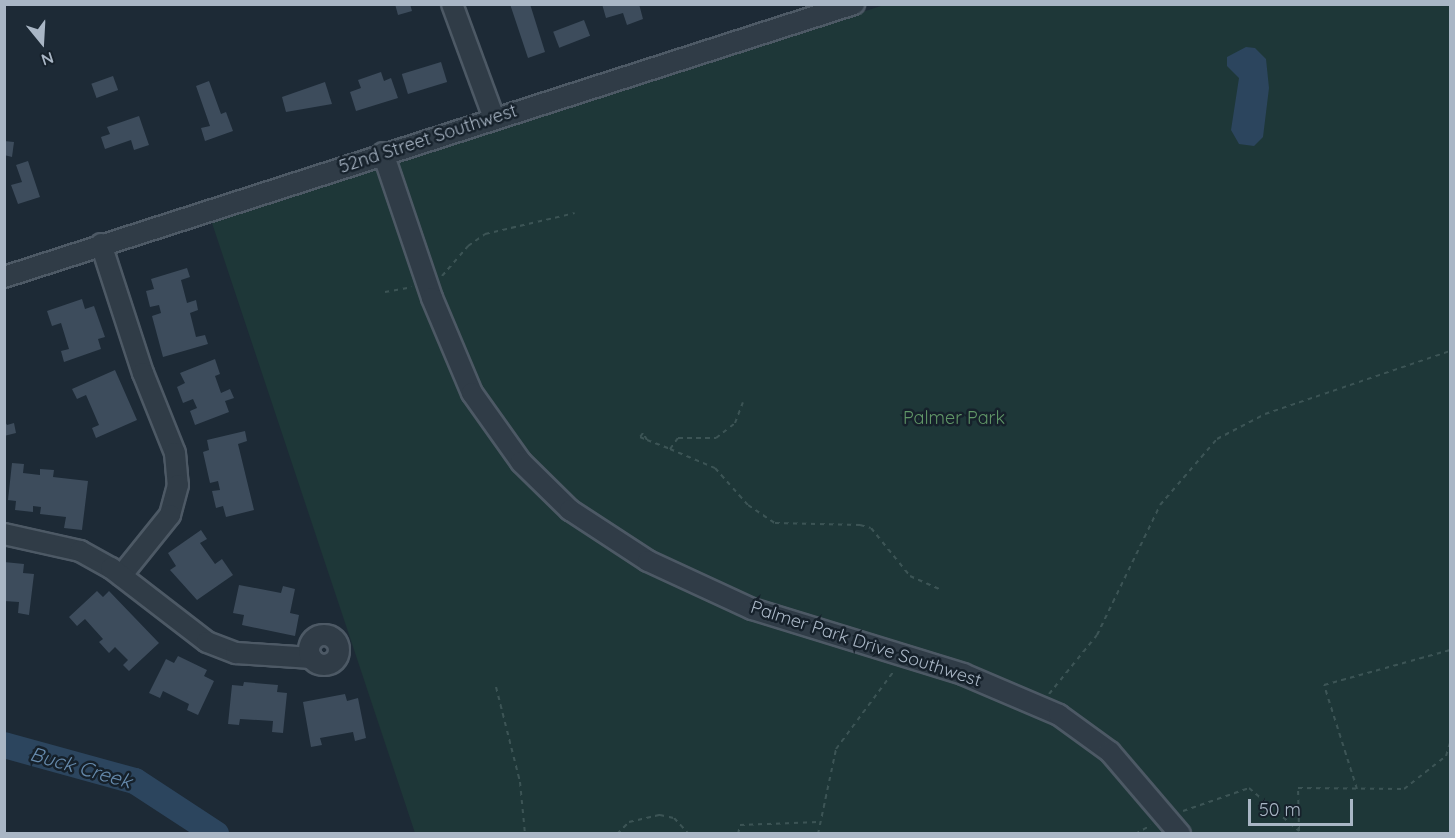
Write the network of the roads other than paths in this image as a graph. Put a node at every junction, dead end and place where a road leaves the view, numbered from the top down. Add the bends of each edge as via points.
1 (452, 4) edge
2 (854, 4) edge
3 (494, 118) junction
4 (383, 153) junction
5 (101, 244) junction
6 (4, 277) edge
7 (4, 534) edge
8 (121, 576) junction
9 (312, 658) dead end
10 (1180, 834) edge

1 - 3 street
2 - 3 street, 52nd Street Southwest
3 - 4 street, 52nd Street Southwest
4 - 5 street, 52nd Street Southwest
4 - 10 street, Palmer Park Drive Southwest via 427,283 472,393 521,462 570,510 648,561 752,609 1006,689 1059,715 1110,752
5 - 6 street, 52nd Street Southwest
5 - 8 street via 143,373 175,453 178,485 171,515
7 - 8 street via 80,551
8 - 9 street via 207,642 236,653

